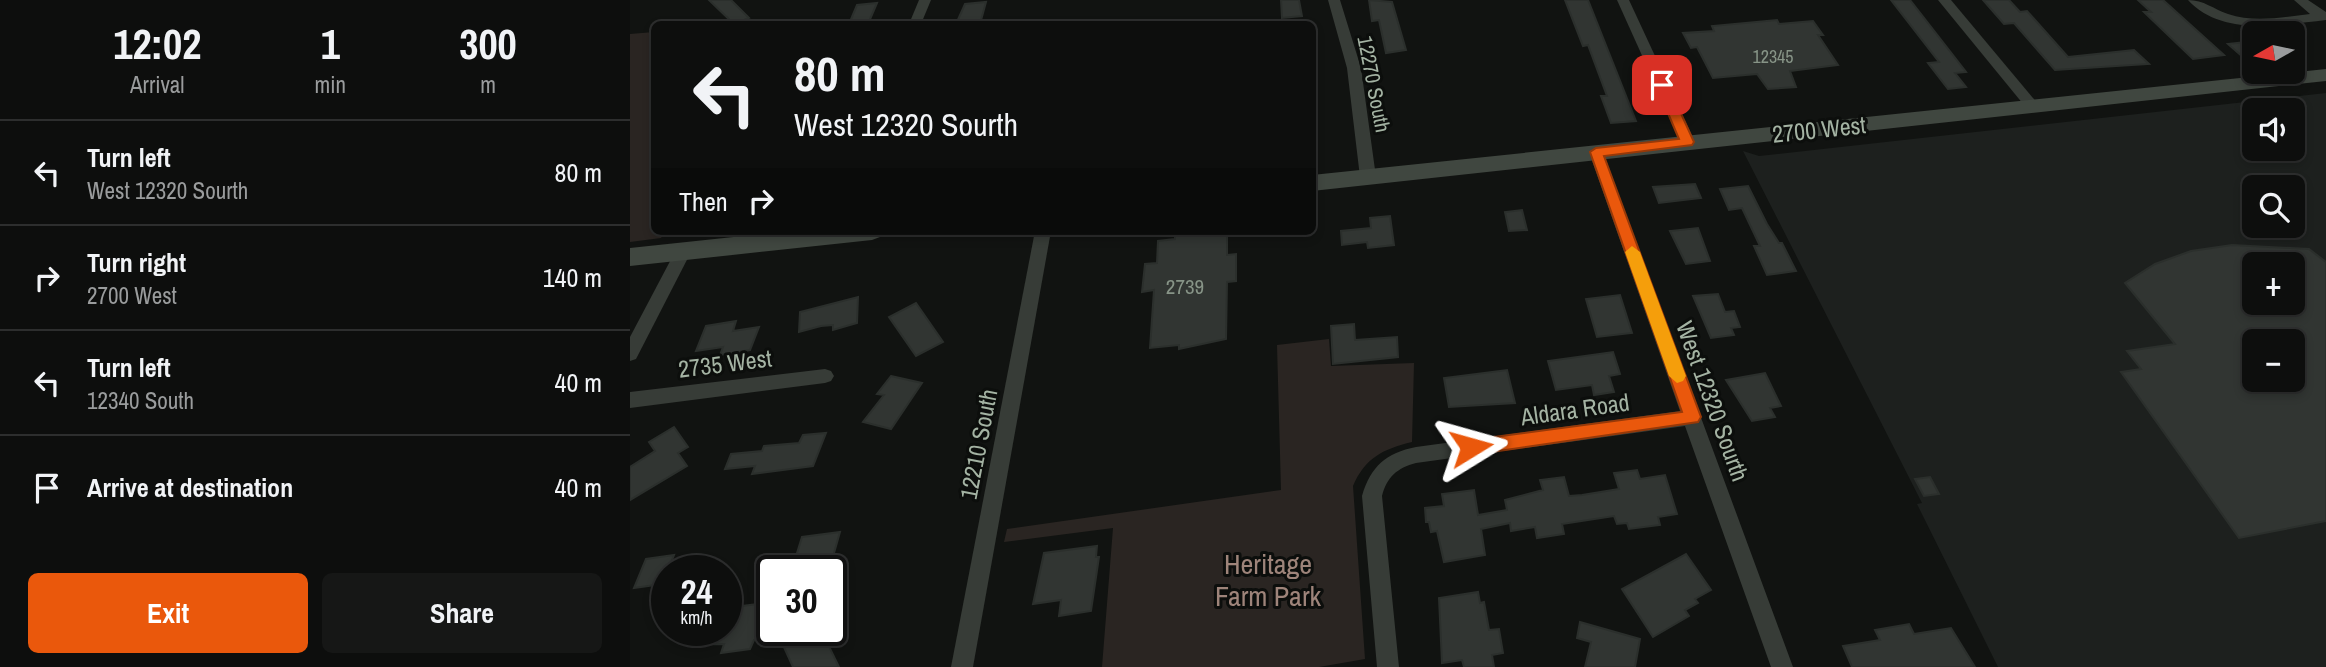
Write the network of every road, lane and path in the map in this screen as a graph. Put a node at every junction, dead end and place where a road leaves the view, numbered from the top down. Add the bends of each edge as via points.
1 (925, 0) edge
2 (1334, 0) edge
3 (1623, 0) edge
4 (1944, 0) edge
5 (2194, 0) edge
6 (2300, 0) edge
7 (2323, 16) edge
8 (916, 21) edge
9 (2326, 75) edge
10 (2033, 107) junction
11 (1688, 142) junction
12 (1596, 152) junction
13 (1368, 177) junction
14 (1316, 183) edge
15 (820, 235) edge
16 (1042, 235) edge
17 (683, 252) junction
18 (630, 257) edge
19 (630, 354) edge
20 (825, 376) dead end
21 (630, 400) edge
22 (1692, 417) junction
23 (962, 667) edge
24 (1388, 667) edge
25 (1782, 667) edge

1 - 8 street
2 - 13 street, 12270 South via 1354,68
3 - 11 street
4 - 10 street
5 - 7 street via 2211,13 2240,22
6 - 7 street
9 - 10 main road, 2700 West
10 - 11 main road, 2700 West
11 - 12 main road, 2700 West
12 - 13 main road, 2700 West
12 - 22 street, West 12320 Sourth
13 - 14 main road, 2700 West
15 - 17 main road
16 - 23 street, 12210 South
17 - 18 main road
17 - 19 street
20 - 21 street, 2735 West
22 - 24 street, Aldara Road via 1416,455 1384,467 1371,496
22 - 25 street, West 12320 Sourth

